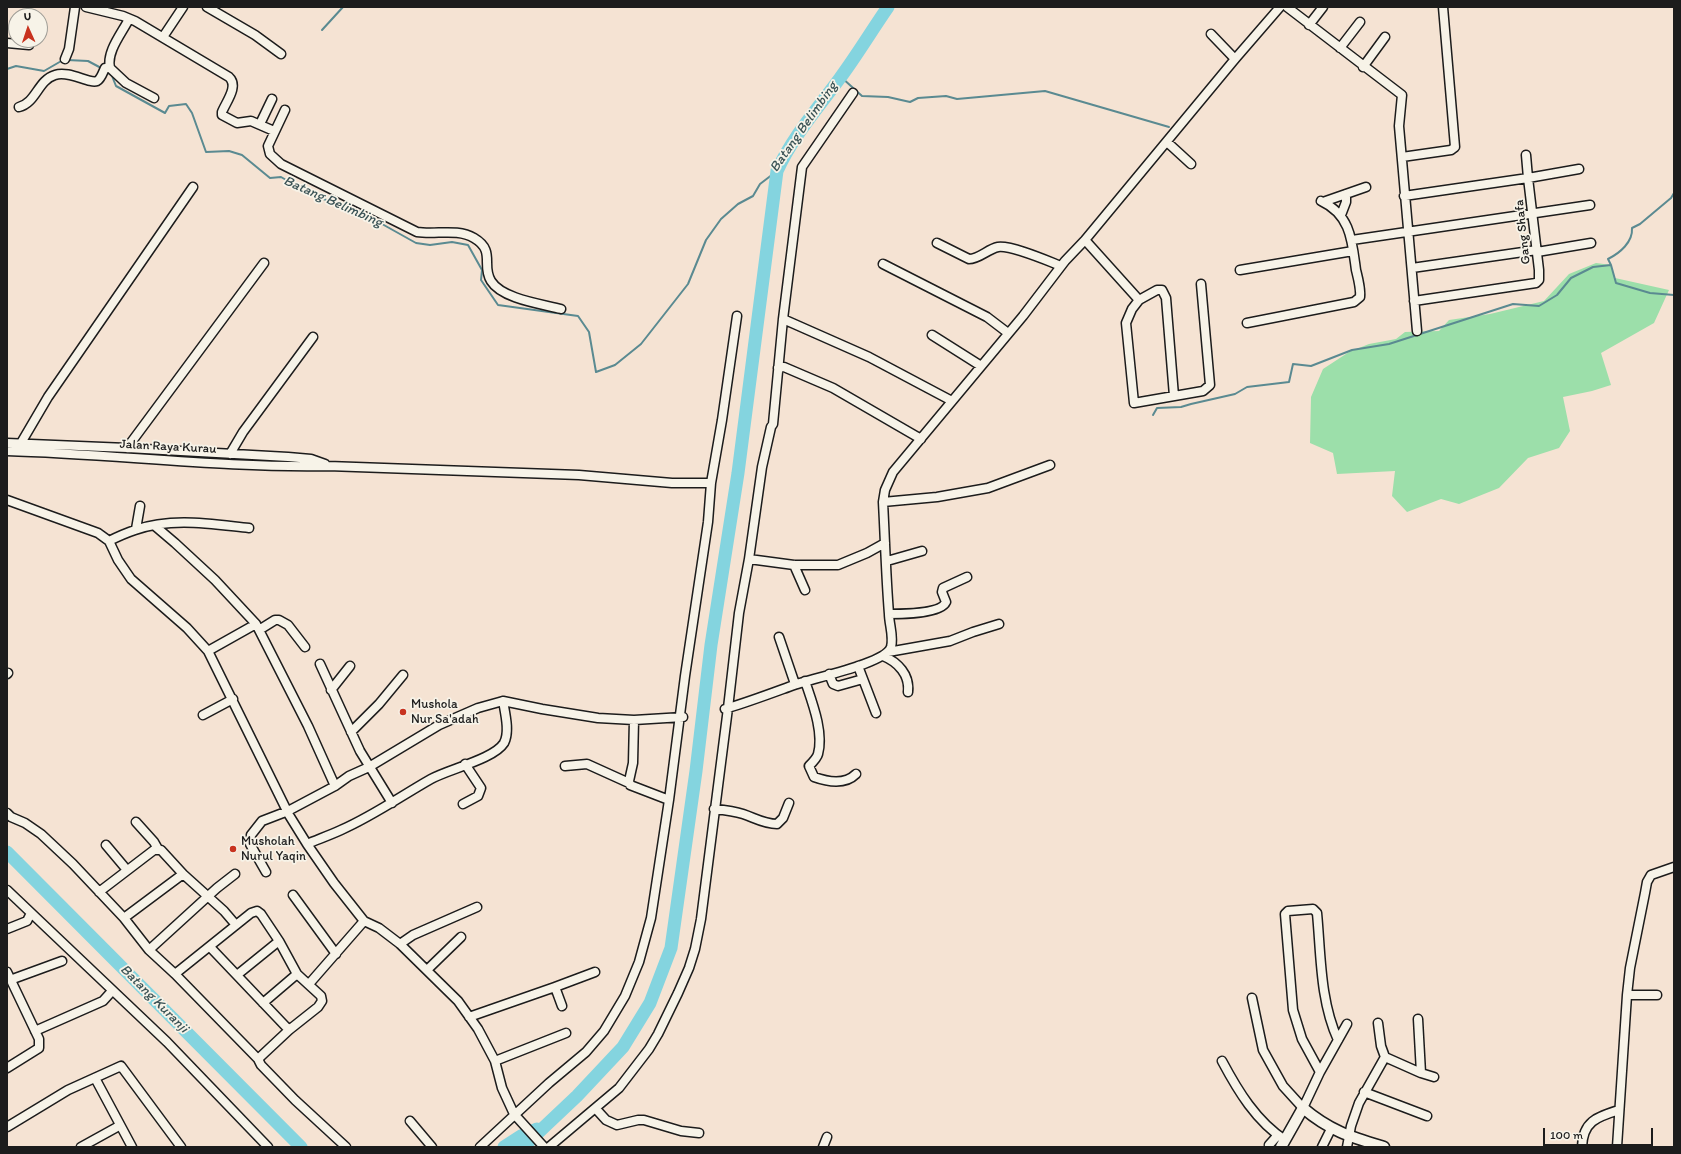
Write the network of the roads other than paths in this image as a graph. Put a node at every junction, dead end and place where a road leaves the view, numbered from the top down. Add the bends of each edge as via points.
1 (75, 7) edge
2 (86, 7) edge
3 (183, 7) edge
4 (207, 7) edge
5 (1280, 7) edge
6 (1287, 7) edge
7 (1323, 7) edge
8 (1443, 7) edge
9 (115, 10) edge
10 (129, 19) junction
11 (1360, 22) dead end
12 (1309, 25) junction
13 (1212, 34) dead end
14 (163, 37) junction
15 (1385, 37) dead end
16 (1340, 48) junction
17 (281, 54) dead end
18 (65, 59) dead end
19 (1235, 59) junction
20 (1363, 67) junction
21 (108, 68) junction
22 (853, 93) dead end
23 (154, 98) dead end
24 (272, 100) dead end
25 (19, 107) dead end
26 (285, 110) dead end
27 (260, 124) junction
28 (274, 130) junction
29 (1167, 142) junction
30 (1526, 155) dead end
31 (1402, 157) junction
32 (1191, 164) dead end
33 (1579, 170) dead end
34 (1528, 178) junction
35 (193, 187) dead end
36 (1366, 187) dead end
37 (1346, 194) junction
38 (1404, 196) junction
39 (1590, 205) dead end
40 (1533, 212) junction
41 (1341, 215) junction
42 (1408, 233) junction
43 (1085, 240) junction
44 (1352, 240) junction
45 (937, 243) dead end
46 (1591, 243) dead end
47 (1353, 251) junction
48 (1537, 251) junction
49 (264, 262) dead end
50 (882, 264) dead end
51 (1061, 266) junction
52 (1412, 268) junction
53 (1240, 270) dead end
54 (1201, 284) dead end
55 (1139, 300) junction
56 (1414, 301) junction
57 (561, 309) dead end
58 (736, 316) dead end
59 (783, 319) junction
60 (1247, 323) dead end
61 (1417, 331) dead end
62 (1008, 333) junction
63 (932, 335) dead end
64 (313, 337) dead end
65 (981, 366) junction
66 (778, 368) junction
67 (1174, 396) junction
68 (952, 401) junction
69 (920, 439) junction
70 (7, 443) edge
71 (21, 443) junction
72 (128, 448) junction
73 (7, 451) edge
74 (230, 454) junction
75 (1050, 465) dead end
76 (328, 466) junction
77 (711, 483) junction
78 (7, 500) edge
79 (883, 502) junction
80 (140, 506) dead end
81 (154, 526) junction
82 (249, 528) dead end
83 (136, 530) junction
84 (109, 540) junction
85 (885, 543) junction
86 (922, 552) dead end
87 (749, 559) junction
88 (887, 561) junction
89 (794, 565) junction
90 (967, 577) dead end
91 (805, 590) dead end
92 (889, 614) junction
93 (998, 624) dead end
94 (258, 627) junction
95 (779, 637) dead end
96 (305, 647) dead end
97 (208, 651) junction
98 (885, 654) junction
99 (320, 664) dead end
100 (350, 666) dead end
101 (858, 666) junction
102 (829, 674) junction
103 (403, 675) dead end
104 (863, 679) junction
105 (805, 681) junction
106 (794, 684) junction
107 (331, 690) junction
108 (908, 692) dead end
109 (233, 699) junction
110 (503, 701) junction
111 (726, 709) junction
112 (876, 713) dead end
113 (203, 715) dead end
114 (682, 718) junction
115 (634, 720) junction
116 (351, 732) junction
117 (465, 764) junction
118 (565, 766) dead end
119 (369, 767) junction
120 (856, 774) dead end
121 (629, 783) junction
122 (335, 786) junction
123 (669, 800) junction
124 (392, 803) junction
125 (789, 803) dead end
126 (463, 804) dead end
127 (714, 809) junction
128 (288, 811) junction
129 (7, 813) edge
130 (136, 822) dead end
131 (308, 844) junction
132 (106, 845) dead end
133 (158, 849) junction
134 (1674, 867) edge
135 (127, 870) junction
136 (266, 872) dead end
137 (183, 874) junction
138 (235, 874) dead end
139 (7, 890) edge
140 (99, 892) junction
141 (293, 895) dead end
142 (209, 896) junction
143 (477, 907) dead end
144 (31, 913) junction
145 (124, 918) junction
146 (364, 921) junction
147 (236, 926) junction
148 (7, 929) edge
149 (461, 937) dead end
150 (279, 941) junction
151 (400, 944) junction
152 (210, 947) junction
153 (149, 950) junction
154 (336, 954) junction
155 (62, 961) dead end
156 (427, 970) junction
157 (595, 972) dead end
158 (175, 974) junction
159 (297, 974) junction
160 (236, 975) junction
161 (9, 976) edge
162 (309, 984) junction
163 (555, 988) junction
164 (112, 991) junction
165 (1627, 995) junction
166 (1657, 995) dead end
167 (1252, 998) dead end
168 (263, 1003) junction
169 (562, 1006) dead end
170 (469, 1017) junction
171 (1418, 1019) dead end
172 (1378, 1023) dead end
173 (1347, 1024) dead end
174 (289, 1030) junction
175 (35, 1031) junction
176 (566, 1033) dead end
177 (1338, 1040) junction
178 (1385, 1057) junction
179 (258, 1059) junction
180 (495, 1061) junction
181 (1222, 1061) dead end
182 (7, 1068) edge
183 (1320, 1072) junction
184 (1421, 1073) junction
185 (1434, 1077) dead end
186 (95, 1078) junction
187 (1364, 1092) junction
188 (1303, 1108) junction
189 (596, 1109) junction
190 (1619, 1110) junction
191 (514, 1114) junction
192 (1426, 1116) dead end
193 (410, 1121) dead end
194 (119, 1126) junction
195 (7, 1127) edge
196 (1331, 1128) junction
197 (699, 1133) dead end
198 (827, 1136) dead end
199 (1349, 1136) junction
200 (1281, 1141) edge
201 (1270, 1145) dead end
202 (81, 1147) edge
203 (132, 1147) edge
204 (181, 1147) edge
205 (268, 1147) edge
206 (346, 1147) edge
207 (432, 1147) edge
208 (480, 1147) edge
209 (545, 1147) edge
210 (823, 1147) edge
211 (1322, 1147) edge
212 (1347, 1147) edge
213 (1384, 1147) edge
214 (1582, 1147) edge
215 (1617, 1147) edge

1 - 18 street via 69,49
2 - 9 street
3 - 14 street
4 - 17 street via 254,34
5 - 19 street
6 - 12 street
7 - 12 street
8 - 31 street via 1455,147 1451,150
9 - 10 street
10 - 14 street
10 - 21 street via 110,55
11 - 16 street
12 - 16 street
13 - 19 street
14 - 27 street via 232,79 233,86 222,112 223,116 238,124 251,121
15 - 20 street
16 - 20 street
19 - 29 street
20 - 31 street via 1402,95 1399,126
21 - 23 street via 126,83
21 - 25 street via 96,81 62,73 54,75 44,80 30,100
22 - 59 street via 802,167
24 - 27 street
26 - 28 street
27 - 28 street
28 - 57 street via 268,148 281,164 416,232 456,232 474,238 486,252 490,280 499,289 527,301
29 - 32 street
29 - 43 street
30 - 34 street, Gang Shafa
31 - 38 street
33 - 34 street
34 - 38 street
34 - 40 street, Gang Shafa
35 - 71 street via 48,397
36 - 37 street
37 - 41 street
37 - 41 street via 1322,201
38 - 42 street
39 - 40 street
40 - 42 street
40 - 48 street, Gang Shafa
41 - 44 street
42 - 44 street
42 - 52 street
43 - 51 street
43 - 55 street
44 - 47 street
45 - 51 street via 970,259 992,249 1005,247
46 - 48 street
47 - 53 street
47 - 60 street via 1360,294 1358,300
48 - 52 street
48 - 56 street, Gang Shafa via 1538,282
49 - 72 street
50 - 62 street via 987,317
51 - 62 street
52 - 56 street
54 - 67 street via 1210,385 1203,391
55 - 67 street via 1157,290 1164,292
55 - 67 street via 1126,323 1134,403
56 - 61 street
58 - 77 street
59 - 66 street
59 - 68 street via 870,357
62 - 65 street
63 - 65 street
64 - 74 street via 243,432
65 - 68 street
66 - 69 street via 784,367 833,388
66 - 87 street via 773,424 762,467
68 - 69 street
69 - 79 street via 893,472
70 - 71 street
71 - 72 street
72 - 74 street
73 - 76 street, Jalan Raya Kurau
74 - 76 street via 311,459
75 - 79 street via 988,488 938,497
76 - 77 street, Jalan Raya Kurau via 579,475 672,483
77 - 114 street
78 - 84 street via 98,533
79 - 85 street
80 - 83 street
81 - 82 street via 196,522
81 - 83 street
81 - 94 street via 215,580
83 - 84 street
84 - 97 street via 118,560 131,578 183,624
85 - 88 street
85 - 89 street via 838,565
86 - 88 street
87 - 89 street
87 - 111 street
88 - 92 street
89 - 91 street
90 - 92 street via 943,588 946,602 944,606 919,612
92 - 98 street via 891,646
93 - 98 street via 950,641
94 - 96 street via 279,620 288,625
94 - 97 street
94 - 122 street
95 - 106 street
97 - 109 street
98 - 101 street
98 - 108 street via 904,671 909,684
99 - 107 street
100 - 107 street
101 - 102 street
101 - 104 street
102 - 104 street via 833,684 838,686
102 - 105 street
103 - 116 street
104 - 112 street
105 - 106 street
105 - 120 street via 819,734 818,755 809,766 814,777 846,781
106 - 111 street
107 - 116 street
109 - 113 street
109 - 128 street
110 - 115 street via 598,718
110 - 117 street via 507,735 503,744 493,752
110 - 119 street via 478,708 439,725
111 - 127 street
114 - 115 street
114 - 123 street
115 - 121 street via 633,763
116 - 119 street
117 - 124 street via 432,779
117 - 126 street via 481,788 481,793
118 - 121 street via 586,764
119 - 122 street via 348,776
119 - 124 street
121 - 123 street
122 - 128 street
123 - 191 street via 651,918 639,962 625,996 604,1031 586,1052
124 - 131 street via 342,830
125 - 127 street via 783,818 777,824
127 - 189 street via 701,919 689,968 649,1049 619,1088
128 - 131 street
128 - 136 street via 262,822 251,835 252,848
129 - 140 street via 41,834
130 - 133 street
131 - 146 street
132 - 135 street
133 - 135 street
133 - 137 street
134 - 165 street via 1651,875 1647,882
135 - 140 street
137 - 142 street
137 - 145 street
138 - 142 street
139 - 144 street
140 - 145 street
141 - 154 street
142 - 147 street
142 - 153 street
143 - 151 street via 413,935
144 - 148 street via 27,921
144 - 164 street
145 - 153 street
146 - 151 street via 379,928
146 - 154 street
147 - 150 street via 251,913 258,911
147 - 152 street
149 - 156 street
150 - 159 street
150 - 160 street
151 - 156 street
152 - 158 street
152 - 160 street
153 - 158 street
154 - 162 street
155 - 161 street
156 - 170 street via 458,1001
157 - 163 street
158 - 179 street
159 - 162 street
159 - 168 street
160 - 168 street
161 - 175 street
162 - 174 street via 320,996 321,1004
163 - 169 street
163 - 170 street
164 - 175 street via 103,1001
164 - 205 street via 167,1042
165 - 166 street
165 - 190 street
167 - 188 street via 1263,1050 1283,1086
168 - 174 street
170 - 180 street
171 - 184 street
172 - 178 street
173 - 177 street
174 - 179 street
175 - 182 street via 39,1039 39,1048
176 - 180 street
177 - 183 street
177 - 183 street via 1325,996 1317,913 1313,909 1288,911 1285,917 1293,1010 1302,1039
178 - 184 street
178 - 187 street
179 - 206 street via 295,1100
180 - 191 street via 502,1088
181 - 200 street via 1238,1091
183 - 188 street
184 - 185 street
186 - 194 street
186 - 195 street via 68,1090
186 - 204 street via 119,1066 123,1067
187 - 192 street
187 - 199 street
188 - 196 street
188 - 200 street
189 - 197 street via 606,1120 617,1125 644,1120 681,1131
189 - 209 street
190 - 214 street via 1604,1115 1586,1126
190 - 215 street
191 - 208 street
191 - 209 street
193 - 207 street
194 - 202 street
194 - 203 street
196 - 199 street
196 - 211 street
198 - 210 street
199 - 212 street
199 - 213 street
200 - 201 street

